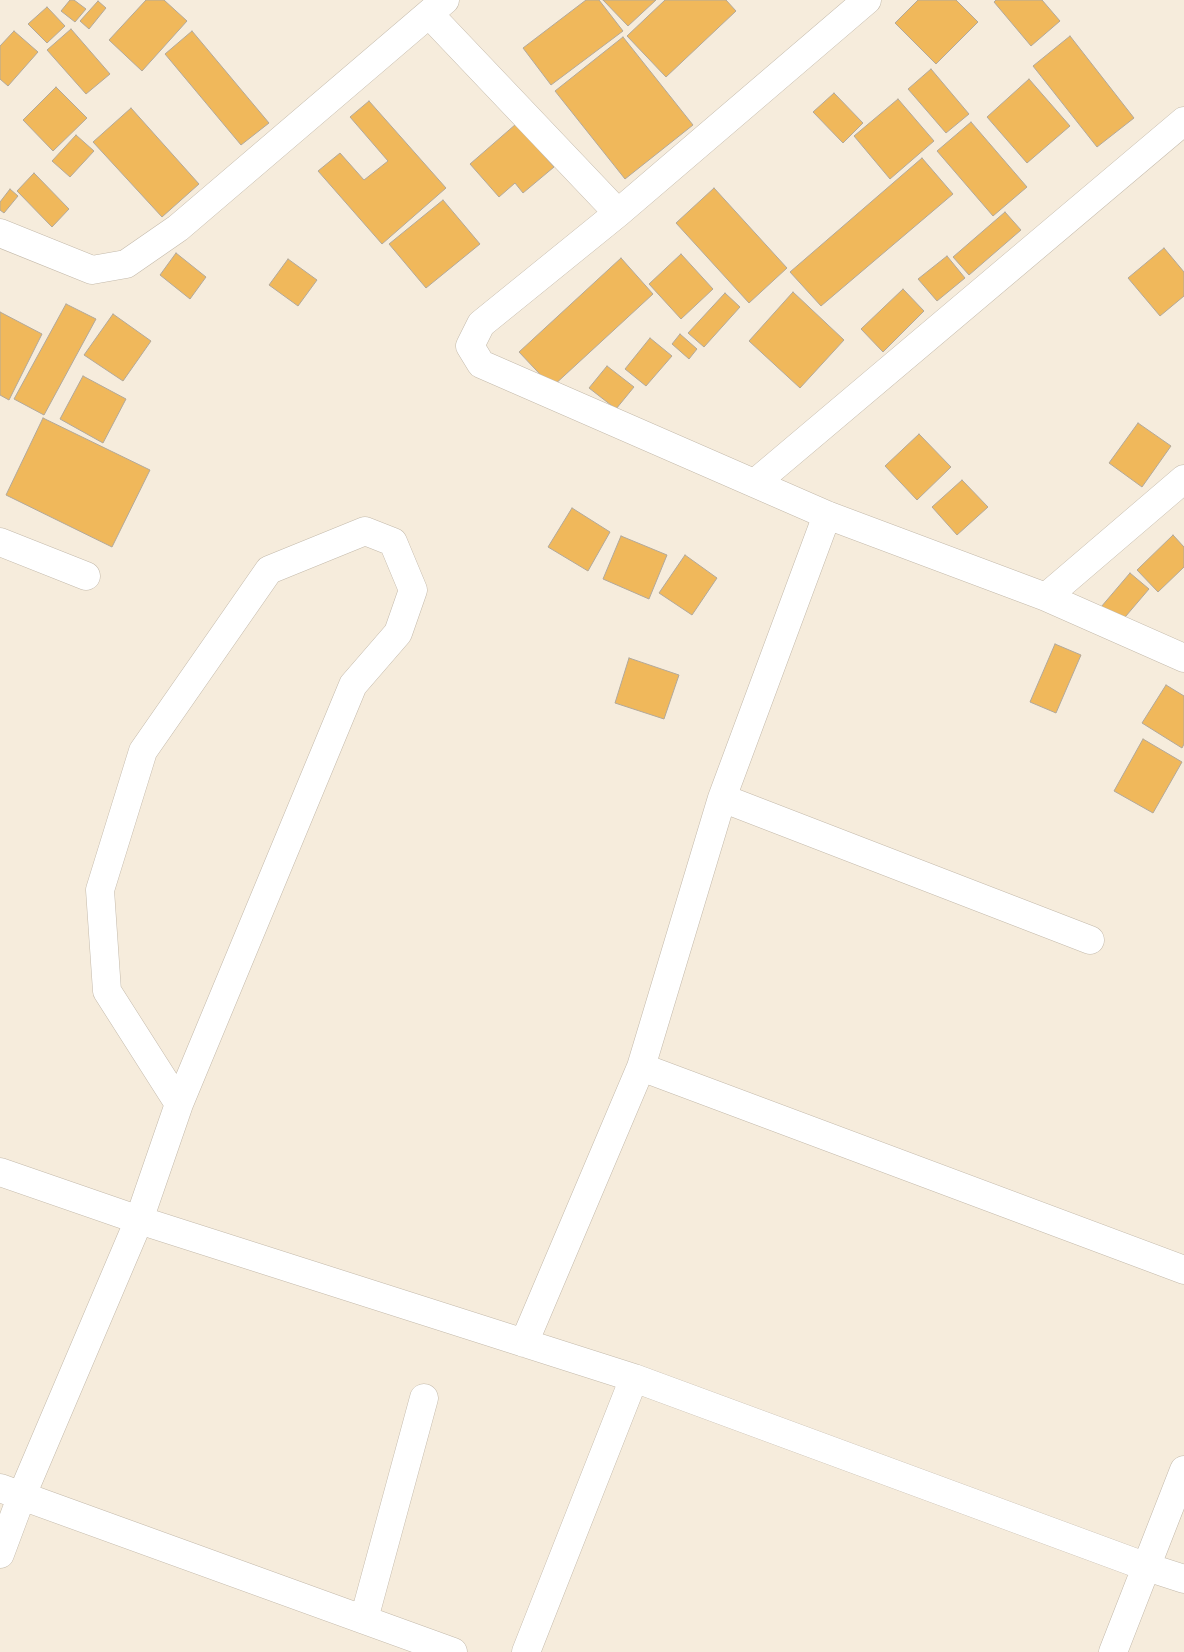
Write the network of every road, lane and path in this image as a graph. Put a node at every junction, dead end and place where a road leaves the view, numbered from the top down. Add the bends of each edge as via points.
1 (867, 0) edge
2 (437, 7) edge
3 (1184, 121) edge
4 (618, 213) junction
5 (0, 233) edge
6 (1184, 479) edge
7 (755, 483) junction
8 (827, 515) junction
9 (0, 542) edge
10 (86, 576) dead end
11 (1046, 597) junction
12 (1184, 658) edge
13 (722, 798) junction
14 (1090, 940) dead end
15 (641, 1067) junction
16 (179, 1104) junction
17 (0, 1172) edge
18 (139, 1220) junction
19 (1184, 1270) edge
20 (524, 1343) junction
21 (634, 1378) junction
22 (424, 1398) dead end
23 (1184, 1470) edge
24 (11, 1491) edge
25 (0, 1554) edge
26 (1147, 1567) junction
27 (1184, 1579) edge
28 (364, 1620) junction
29 (453, 1652) edge
30 (526, 1652) edge
31 (1113, 1652) edge

1 - 4 street
2 - 4 street
2 - 5 street via 178,228 126,264 92,270
3 - 7 street
4 - 7 street via 482,324 470,346 481,364
6 - 11 street
7 - 8 street
8 - 11 street
8 - 13 street
9 - 10 street
11 - 12 street
13 - 14 street
13 - 15 street
15 - 19 street
15 - 20 street
16 - 16 street via 107,991 100,890 143,751 269,570 365,531 393,542 414,590 398,633 353,685
16 - 18 street
17 - 18 street
18 - 20 street
18 - 24 street
20 - 21 street
21 - 26 street
21 - 30 street
22 - 28 street
23 - 26 street
24 - 25 street
24 - 28 street
26 - 27 street
26 - 31 street
28 - 29 street

